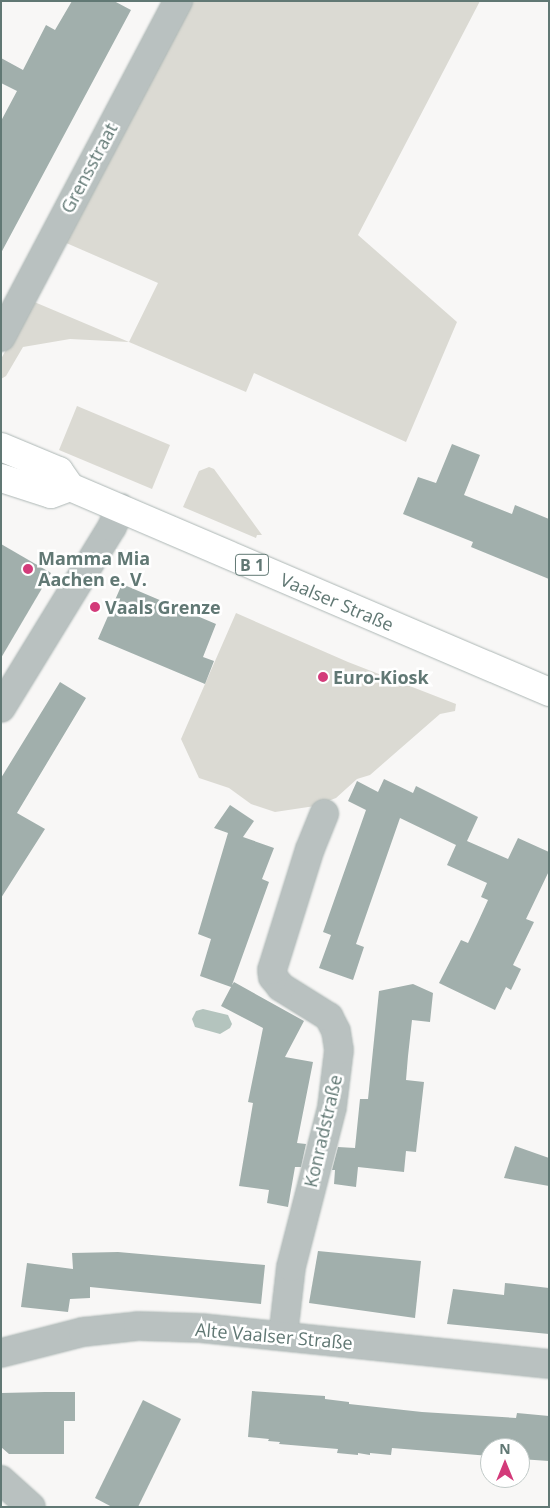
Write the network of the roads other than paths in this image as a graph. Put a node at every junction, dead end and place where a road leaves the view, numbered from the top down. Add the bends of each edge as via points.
1 (178, 1) edge
2 (1, 336) edge
3 (1, 447) edge
4 (1, 478) edge
5 (70, 488) junction
6 (120, 508) junction
7 (549, 692) edge
8 (1, 708) edge
9 (324, 814) dead end
10 (283, 1336) junction
11 (1, 1353) edge
12 (549, 1364) edge
13 (1, 1480) edge
14 (31, 1507) edge

1 - 2 street, Grensstraat
3 - 5 main road, Vaalser Straße / B 1 via 58,471
4 - 5 main road via 52,494
5 - 6 main road, Vaalser Straße / B 1
6 - 7 main road, Vaalser Straße / B 1
6 - 8 street via 112,527
9 - 10 street, Konradstraße via 272,970 273,978 281,987 329,1017 339,1050 332,1107 291,1267
10 - 11 street, Alte Vaalser Straße via 138,1326 83,1332
10 - 12 street, Alte Vaalser Straße
13 - 14 street

